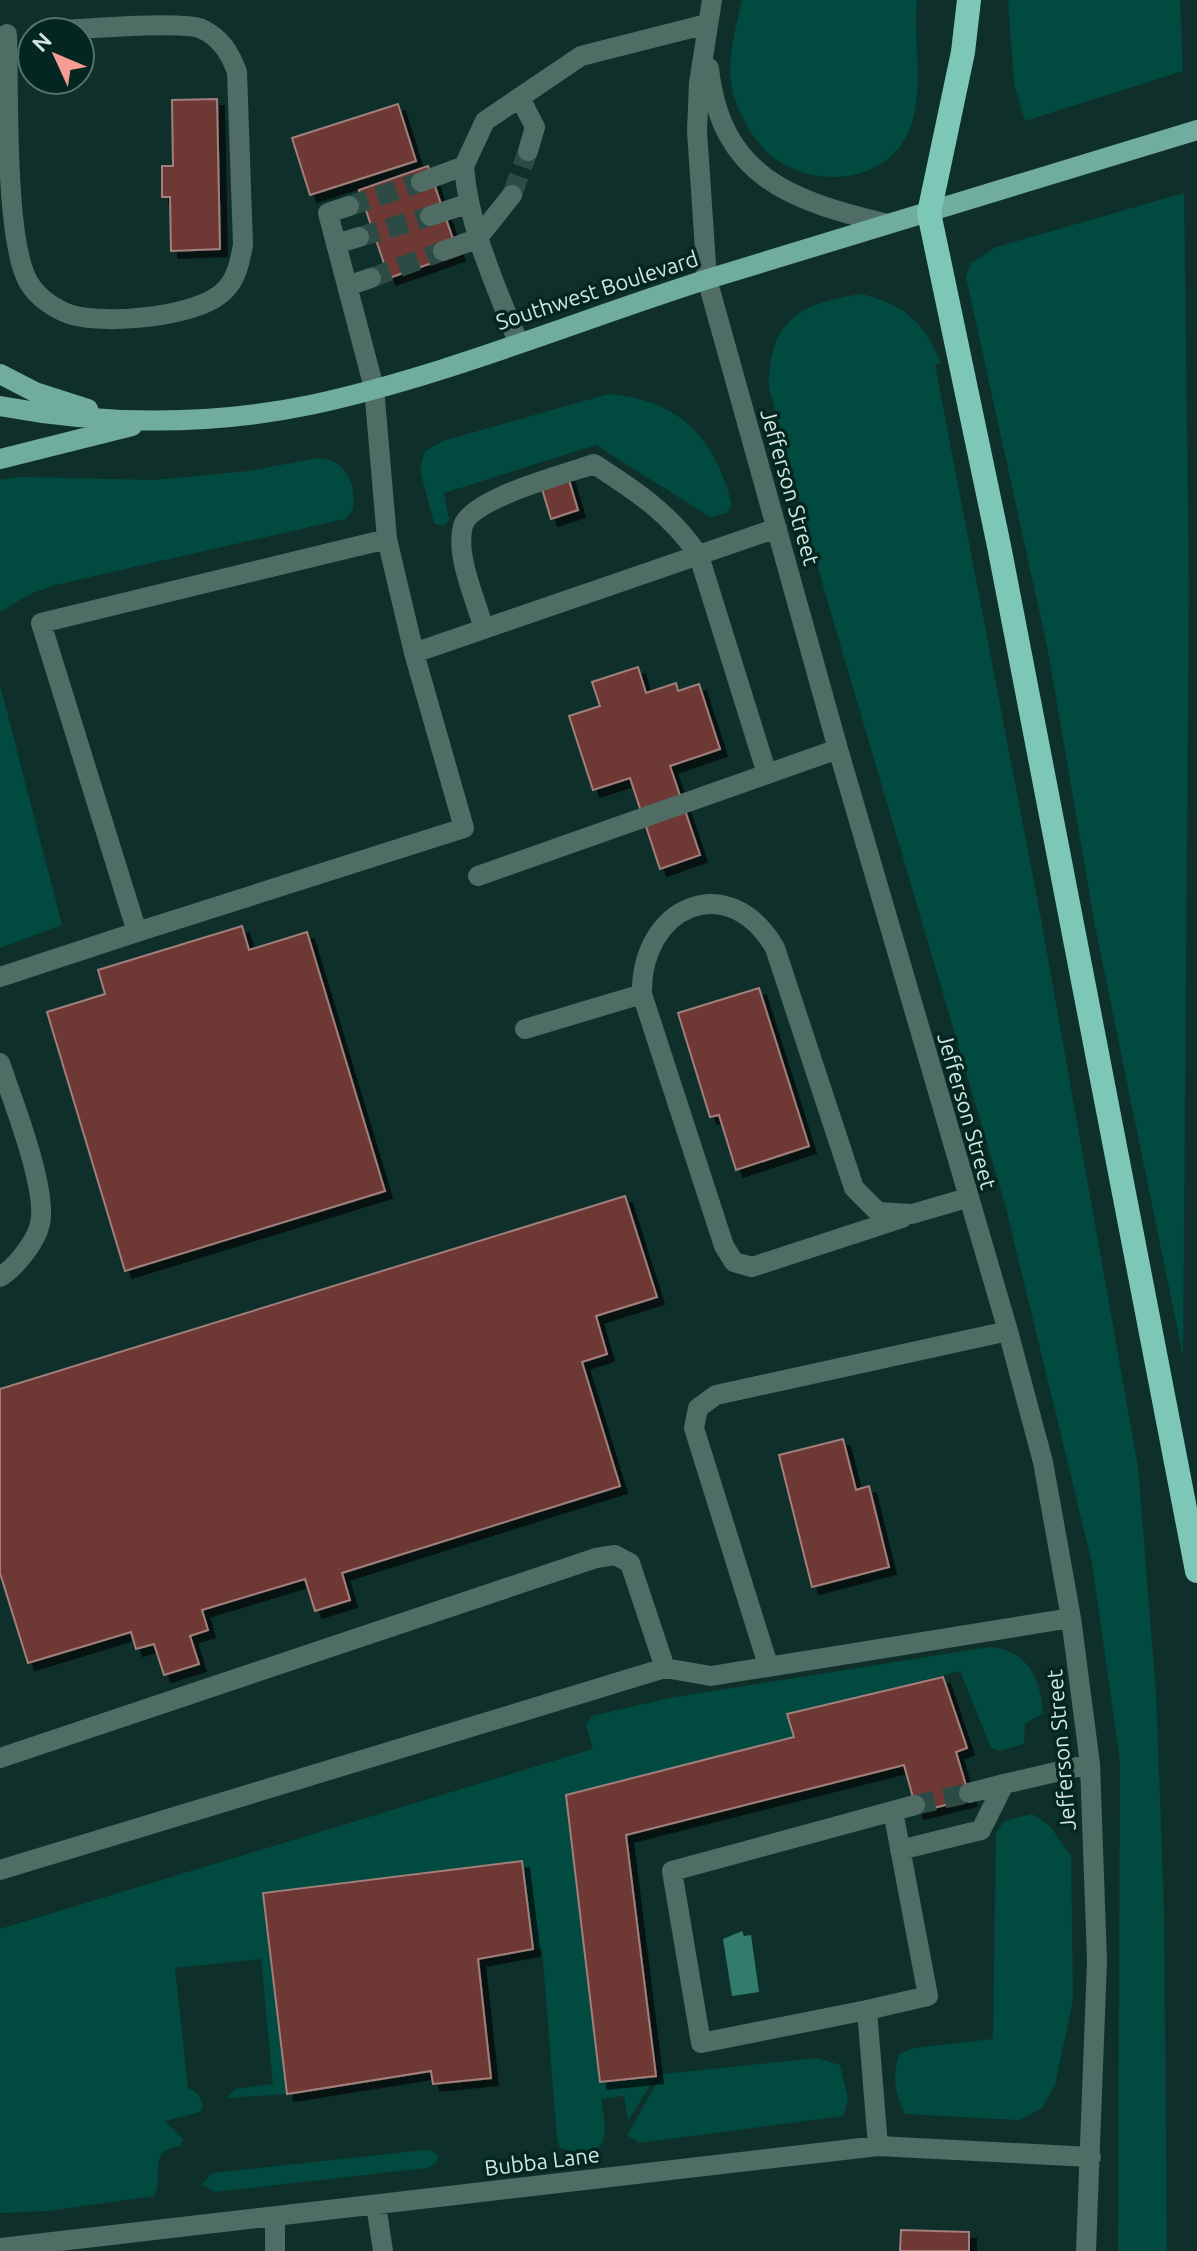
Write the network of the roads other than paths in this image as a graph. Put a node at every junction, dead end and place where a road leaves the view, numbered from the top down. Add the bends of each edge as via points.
1 (712, 0) edge
2 (969, 0) edge
3 (706, 28) junction
4 (96, 29) edge
5 (3, 34) edge
6 (521, 100) junction
7 (1197, 130) edge
8 (528, 151) tunnel mouth
9 (464, 166) junction
10 (421, 182) tunnel mouth
11 (512, 195) tunnel mouth
12 (467, 204) junction
13 (349, 206) tunnel mouth
14 (929, 213) junction
15 (430, 216) tunnel mouth
16 (888, 224) junction
17 (359, 237) tunnel mouth
18 (477, 239) junction
19 (336, 244) junction
20 (443, 251) tunnel mouth
21 (371, 278) tunnel mouth
22 (707, 279) junction
23 (347, 286) junction
24 (518, 342) junction
25 (0, 374) edge
26 (374, 388) junction
27 (0, 406) edge
28 (151, 421) junction
29 (0, 459) edge
30 (777, 528) junction
31 (387, 539) junction
32 (699, 556) junction
33 (484, 629) junction
34 (414, 653) junction
35 (838, 749) junction
36 (767, 774) junction
37 (478, 876) dead end
38 (137, 932) junction
39 (0, 977) edge
40 (642, 994) junction
41 (525, 1029) dead end
42 (0, 1063) edge
43 (967, 1198) junction
44 (912, 1214) junction
45 (0, 1277) edge
46 (1008, 1331) junction
47 (1197, 1571) edge
48 (1071, 1618) junction
49 (768, 1665) junction
50 (665, 1668) junction
51 (0, 1758) edge
52 (1090, 1764) junction
53 (1004, 1784) junction
54 (969, 1793) tunnel mouth
55 (915, 1805) tunnel mouth
56 (893, 1811) junction
57 (900, 1850) junction
58 (0, 1870) edge
59 (867, 2010) junction
60 (878, 2146) junction
61 (1091, 2157) junction
62 (376, 2205) junction
63 (275, 2217) junction
64 (74, 2246) edge
65 (0, 2248) edge
66 (275, 2251) edge
67 (383, 2251) edge
68 (1086, 2251) edge

1 - 3 street, Jefferson Street
2 - 14 highway
3 - 6 street via 581,56
3 - 16 street via 711,90 723,132 738,154 767,178 833,211
3 - 22 street, Jefferson Street via 697,131
4 - 5 street via 188,26 202,29 230,53 237,72 243,245 226,290 207,304 99,319 49,304 29,284 14,236
6 - 8 street via 535,127
6 - 9 street via 485,121
7 - 14 main road, Southwest Boulevard
9 - 10 street
9 - 12 street
11 - 18 street
12 - 15 street
12 - 18 street
13 - 19 street via 328,213
14 - 16 main road, Southwest Boulevard
14 - 47 highway via 999,546
16 - 22 main road, Southwest Boulevard
17 - 19 street
18 - 20 street
18 - 24 street
19 - 23 street
21 - 23 street
22 - 24 main road, Southwest Boulevard
22 - 30 street, Jefferson Street
23 - 26 street
24 - 26 main road, Southwest Boulevard
25 - 28 main road via 92,411
26 - 28 main road, Southwest Boulevard via 244,415
26 - 31 street
27 - 28 main road, Southwest Boulevard
28 - 29 main road
30 - 32 street
30 - 35 street, Jefferson Street
31 - 34 street
31 - 38 street via 41,623
32 - 33 street
32 - 33 street via 657,504 594,464 480,505 463,524 462,548
32 - 36 street
33 - 34 street
34 - 38 street via 464,828
35 - 36 street
35 - 43 street, Jefferson Street
36 - 37 street
38 - 39 street
40 - 41 street
40 - 44 street via 724,1246 734,1262 752,1267
40 - 44 street via 648,946 665,923 688,907 720,903 763,927 775,948 854,1188 878,1212
42 - 45 street via 36,1173 40,1224 13,1269
43 - 44 street
43 - 46 street, Jefferson Street
46 - 48 street, Jefferson Street via 1043,1462
46 - 49 street via 716,1395 698,1408 694,1428
48 - 49 street
48 - 52 street, Jefferson Street
49 - 50 street via 711,1676
50 - 51 street via 630,1563 615,1555
50 - 58 street
52 - 53 street
52 - 61 street, Jefferson Street via 1097,1961
53 - 54 street
53 - 57 street via 981,1830
55 - 56 street
56 - 57 street
56 - 59 street via 672,1871 701,2043
57 - 59 street via 928,1996
59 - 60 street
60 - 61 street, Bubba Lane
60 - 62 street, Bubba Lane
61 - 68 street, Jefferson Street
62 - 63 street, Bubba Lane
62 - 67 street
63 - 64 street, Bubba Lane
63 - 66 street
64 - 65 street, Bubba Lane

